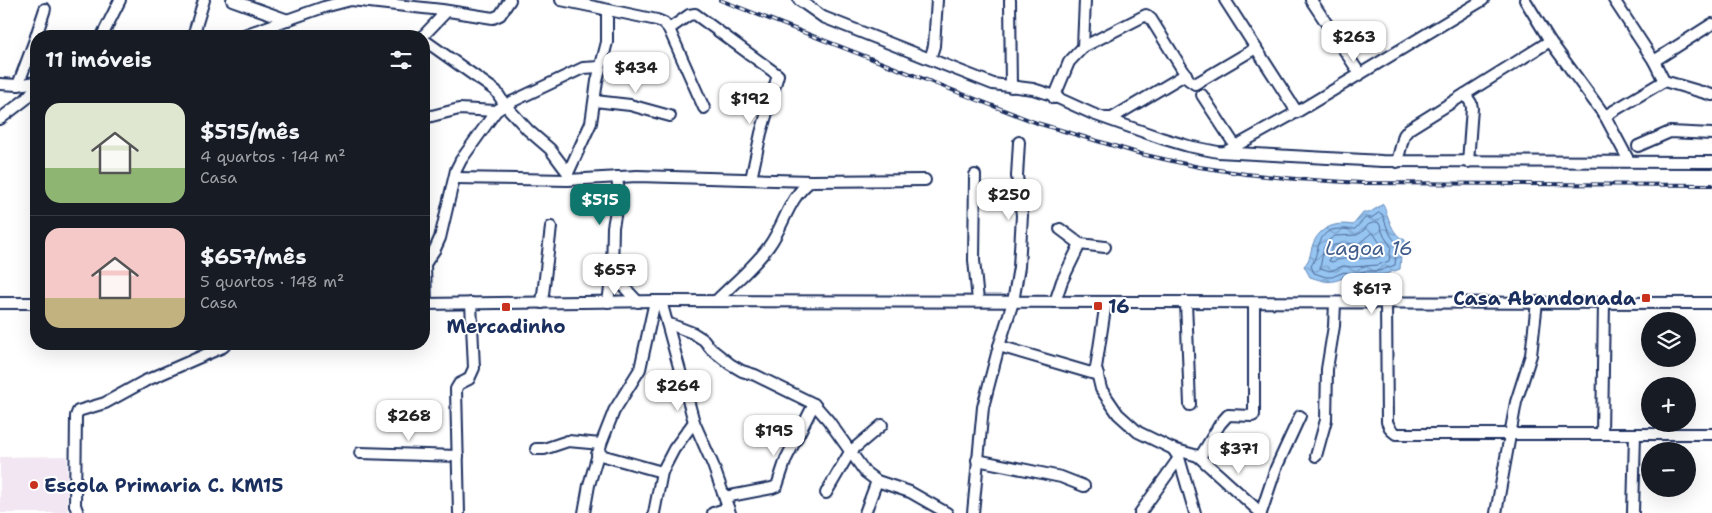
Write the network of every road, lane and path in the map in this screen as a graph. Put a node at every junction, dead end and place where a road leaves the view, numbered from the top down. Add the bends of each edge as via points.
1 (120, 0) edge
2 (204, 0) edge
3 (232, 0) edge
4 (510, 0) edge
5 (561, 0) edge
6 (799, 0) edge
7 (937, 0) edge
8 (1010, 0) edge
9 (1085, 0) edge
10 (1225, 0) edge
11 (1482, 0) edge
12 (1525, 0) edge
13 (1614, 0) edge
14 (342, 1) edge
15 (1316, 1) edge
16 (45, 9) dead end
17 (607, 10) junction
18 (447, 11) junction
19 (288, 20) junction
20 (1712, 24) edge
21 (669, 29) junction
22 (38, 30) edge
23 (105, 30) edge
24 (195, 30) edge
25 (261, 30) edge
26 (430, 31) edge
27 (430, 42) edge
28 (1550, 42) junction
29 (1083, 47) junction
30 (1256, 48) junction
31 (30, 52) edge
32 (930, 59) junction
33 (1654, 60) junction
34 (600, 66) junction
35 (1186, 74) junction
36 (1360, 74) junction
37 (1664, 81) junction
38 (30, 83) edge
39 (0, 84) edge
40 (18, 85) junction
41 (1011, 87) junction
42 (30, 94) edge
43 (1465, 94) junction
44 (1712, 95) edge
45 (1202, 96) dead end
46 (1054, 98) junction
47 (595, 101) junction
48 (506, 105) junction
49 (704, 108) dead end
50 (496, 111) junction
51 (1297, 112) junction
52 (430, 116) edge
53 (670, 116) dead end
54 (1605, 116) junction
55 (1106, 118) junction
56 (0, 119) edge
57 (1712, 134) edge
58 (1019, 142) dead end
59 (1638, 146) dead end
60 (1236, 147) junction
61 (1224, 152) junction
62 (1629, 161) junction
63 (1396, 162) junction
64 (1468, 162) junction
65 (1712, 162) edge
66 (975, 175) dead end
67 (568, 176) junction
68 (617, 177) junction
69 (455, 178) junction
70 (751, 179) junction
71 (925, 180) dead end
72 (811, 181) junction
73 (551, 227) dead end
74 (1060, 229) dead end
75 (1080, 244) junction
76 (1105, 247) dead end
77 (430, 256) edge
78 (612, 274) junction
79 (658, 301) junction
80 (978, 301) junction
81 (608, 302) junction
82 (638, 302) junction
83 (716, 302) junction
84 (1013, 302) junction
85 (1055, 302) junction
86 (1106, 302) junction
87 (1186, 302) junction
88 (1254, 302) junction
89 (1334, 302) junction
90 (1386, 302) junction
91 (1537, 302) junction
92 (1604, 302) junction
93 (0, 303) edge
94 (30, 303) edge
95 (472, 303) junction
96 (542, 303) junction
97 (1712, 303) edge
98 (430, 304) edge
99 (667, 323) junction
100 (999, 346) junction
101 (216, 350) edge
102 (1098, 375) junction
103 (814, 404) junction
104 (1190, 405) dead end
105 (1300, 416) dead end
106 (694, 422) junction
107 (882, 425) dead end
108 (1602, 434) junction
109 (1635, 434) junction
110 (1712, 434) edge
111 (1510, 435) junction
112 (601, 444) junction
113 (536, 449) dead end
114 (850, 452) junction
115 (360, 453) dead end
116 (1176, 453) junction
117 (597, 454) junction
118 (458, 456) junction
119 (1198, 456) junction
120 (1316, 456) dead end
121 (977, 460) junction
122 (662, 472) junction
123 (877, 481) junction
124 (1084, 486) dead end
125 (826, 493) dead end
126 (725, 497) junction
127 (729, 510) edge
128 (942, 511) edge
129 (78, 513) edge
130 (460, 513) edge
131 (584, 513) edge
132 (654, 513) edge
133 (712, 513) edge
134 (865, 513) edge
135 (974, 513) edge
136 (1140, 513) edge
137 (1196, 513) edge
138 (1261, 513) edge
139 (1496, 513) edge
140 (1633, 513) edge

1 - 23 street
2 - 24 street
3 - 19 street
4 - 18 street via 498,17
5 - 17 street
6 - 32 street via 823,17
7 - 32 street
8 - 41 street
9 - 29 street
10 - 30 street
11 - 36 street
12 - 28 street
13 - 33 street
14 - 18 street
14 - 19 street
15 - 36 street
16 - 22 street
17 - 21 street via 657,20
17 - 34 street via 606,42
18 - 26 street
19 - 25 street
20 - 33 street
21 - 49 street
21 - 70 street via 695,14 778,75
27 - 48 street via 496,91
28 - 43 street
28 - 54 street
29 - 35 street via 1146,15
29 - 46 street via 1070,62
30 - 35 street via 1195,84
30 - 51 street
31 - 40 street
32 - 41 street via 993,84
33 - 37 street
34 - 47 street
34 - 48 street via 583,68
35 - 55 street via 1112,118
36 - 51 street
37 - 44 street
37 - 54 street
38 - 40 street
39 - 40 street
41 - 46 street via 1034,89
42 - 56 street
43 - 63 street via 1409,129
43 - 64 street via 1472,108
45 - 60 street
46 - 55 street
47 - 53 street via 630,105
47 - 67 street via 591,123
48 - 50 street
48 - 67 street via 550,150
50 - 52 street via 459,109
50 - 69 street via 461,160
51 - 60 street
54 - 62 street
55 - 61 street via 1188,146
57 - 59 street via 1670,132
58 - 84 street via 1017,176 1022,215 1021,244
60 - 61 street
61 - 63 street
62 - 64 street
62 - 65 street
63 - 64 street
66 - 80 street via 974,260
67 - 68 street
67 - 69 street
68 - 70 street
68 - 78 street via 619,194 613,227
69 - 77 street via 440,238
70 - 72 street
71 - 72 street
72 - 83 street via 797,194 768,248
73 - 96 street
74 - 75 street
75 - 76 street
75 - 85 street
78 - 81 street
78 - 82 street
79 - 82 street
79 - 83 street
79 - 99 street
79 - 112 street via 640,369 614,411
80 - 83 street
80 - 84 street
81 - 82 street
81 - 96 street
84 - 85 street
84 - 100 street
85 - 86 street
86 - 87 street
86 - 102 street via 1096,368
87 - 88 street
87 - 104 street
88 - 89 street
88 - 119 street via 1254,415 1228,414
89 - 90 street
89 - 120 street via 1326,420
90 - 91 street
90 - 111 street via 1387,422 1391,430 1396,434
91 - 92 street
91 - 111 street via 1531,355 1516,402
92 - 97 street
92 - 108 street
93 - 94 street
95 - 96 street
95 - 98 street
95 - 118 street via 474,368 469,379 456,388
99 - 103 street via 704,340 711,349 742,371
99 - 106 street
100 - 102 street
100 - 121 street via 983,407
101 - 129 street via 145,381 105,403 78,411 75,505
102 - 116 street via 1101,389 1118,414 1138,432
103 - 114 street
103 - 126 street via 786,459 777,486
105 - 138 street via 1276,468
106 - 122 street
106 - 126 street
107 - 114 street
108 - 109 street
108 - 111 street
109 - 110 street
109 - 140 street
111 - 139 street
112 - 113 street via 568,441
112 - 117 street
114 - 123 street via 865,472
114 - 125 street
115 - 118 street
116 - 119 street
116 - 136 street
116 - 137 street
117 - 122 street
117 - 131 street
118 - 130 street
119 - 138 street
121 - 124 street via 1062,477
121 - 135 street
122 - 132 street
123 - 128 street via 910,492
123 - 134 street
126 - 127 street
127 - 133 street

